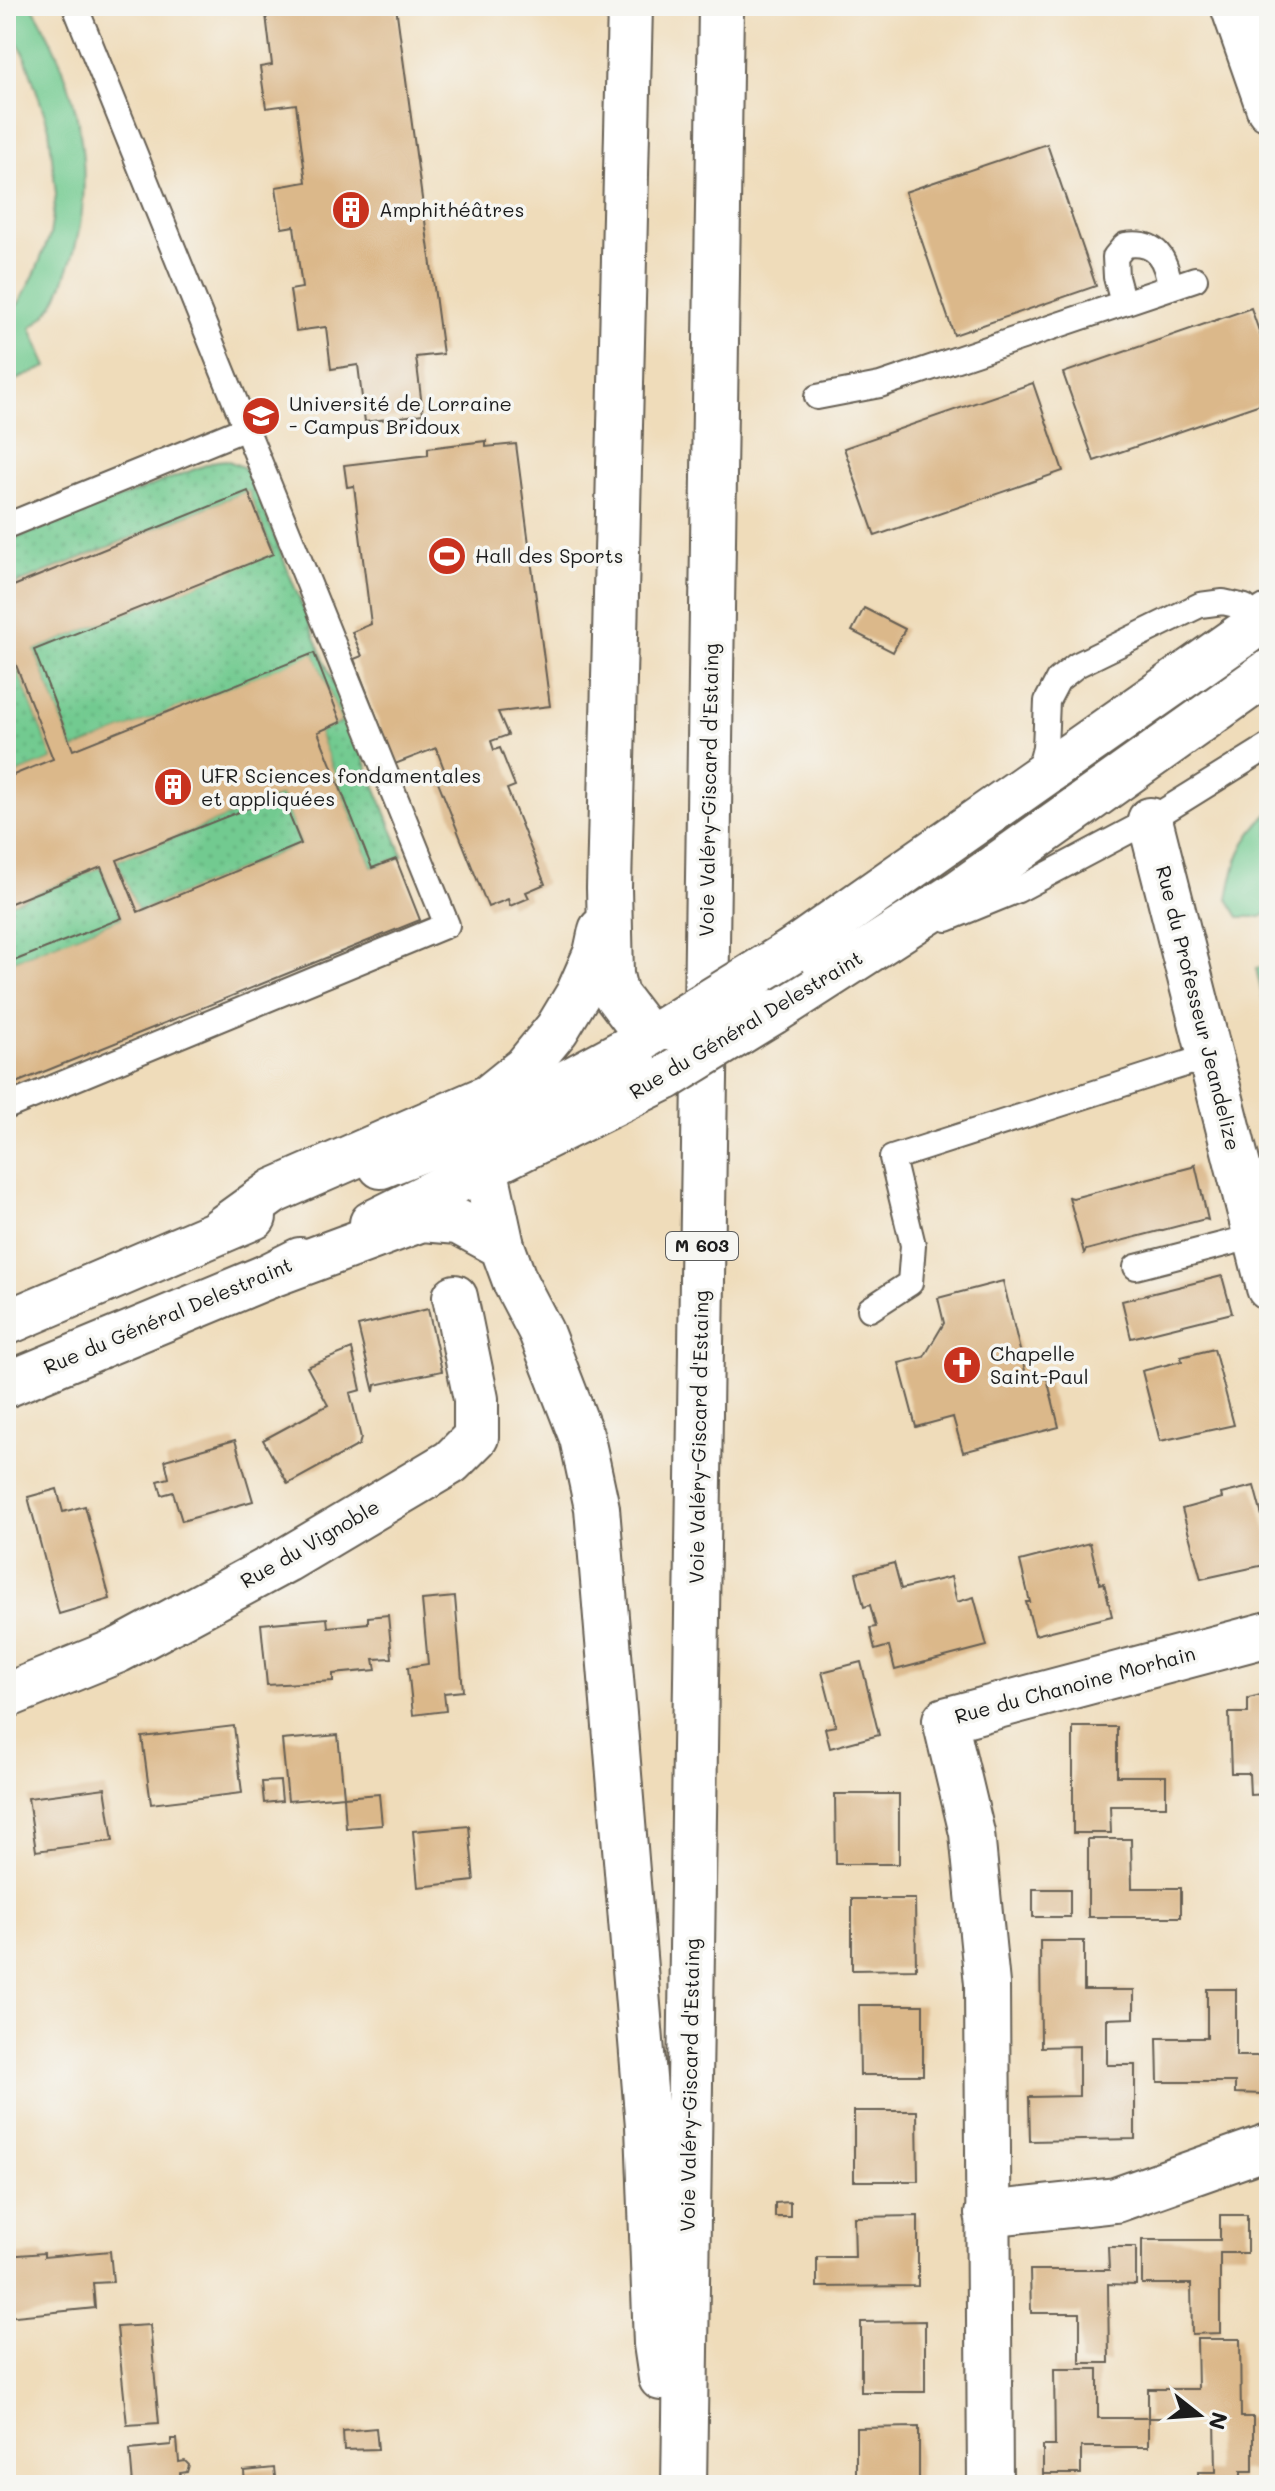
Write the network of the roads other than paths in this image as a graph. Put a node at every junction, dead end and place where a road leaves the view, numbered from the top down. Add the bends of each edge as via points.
1 (75, 6) edge
2 (630, 6) edge
3 (721, 6) edge
4 (1233, 6) edge
5 (1269, 109) edge
6 (1195, 279) dead end
7 (1170, 287) junction
8 (1123, 303) junction
9 (817, 397) dead end
10 (246, 428) junction
11 (6, 526) edge
12 (1266, 625) edge
13 (1269, 672) edge
14 (1269, 746) edge
15 (1037, 779) junction
16 (1150, 820) junction
17 (609, 888) junction
18 (874, 947) junction
19 (659, 1032) junction
20 (1210, 1056) junction
21 (683, 1067) junction
22 (6, 1107) edge
23 (497, 1120) junction
24 (485, 1167) junction
25 (220, 1230) junction
26 (1256, 1236) junction
27 (502, 1246) junction
28 (1136, 1267) dead end
29 (266, 1277) junction
30 (1269, 1288) edge
31 (455, 1297) dead end
32 (870, 1309) dead end
33 (6, 1323) edge
34 (6, 1385) edge
35 (1269, 1634) edge
36 (6, 1696) edge
37 (1269, 2146) edge
38 (987, 2214) junction
39 (676, 2485) edge
40 (684, 2485) edge
41 (990, 2485) edge

1 - 10 lane
2 - 17 main road
3 - 40 main road, Voie Valéry-Giscard d'Estaing / M 603
4 - 5 main road
6 - 7 lane
7 - 8 lane
7 - 8 lane via 1167,265 1153,247 1125,245 1115,257
8 - 9 lane via 880,385
10 - 11 lane
10 - 22 lane via 447,925
12 - 15 main road, Rue du Général Delestraint
12 - 15 lane via 1245,607 1223,602 1200,605 1077,665 1058,680 1047,701
13 - 18 main road, Rue du Général Delestraint
14 - 16 lane
15 - 19 main road, Rue du Général Delestraint, bridge via 792,951
16 - 18 lane via 1018,890
16 - 20 main road, Rue du Professeur Jeandelize
17 - 19 main road via 616,995 641,1028
17 - 25 main road via 596,953 578,994 525,1068 489,1097 274,1191
18 - 21 main road, Rue du Général Delestraint, bridge
19 - 21 main road
19 - 23 main road, Rue du Général Delestraint
20 - 26 main road, Rue du Professeur Jeandelize
20 - 32 lane via 892,1158 913,1245 910,1283
21 - 24 main road, Rue du Général Delestraint
23 - 24 main road
23 - 25 main road, Rue du Général Delestraint
24 - 27 main road
24 - 29 main road, Rue du Général Delestraint
25 - 33 main road, Rue du Général Delestraint
26 - 28 lane
26 - 30 main road, Rue du Professeur Jeandelize
27 - 29 main road via 458,1222 422,1219
27 - 39 main road via 582,1438 597,1508 648,2126 656,2344
29 - 34 main road, Rue du Général Delestraint
31 - 36 main road, Rue du Vignoble via 476,1399 476,1437 451,1462 119,1650
35 - 38 main road, Rue du Chanoine Morhain via 945,1720 972,1833 987,1984
37 - 38 main road via 1116,2200
38 - 41 main road, Rue du Chanoine Morhain

